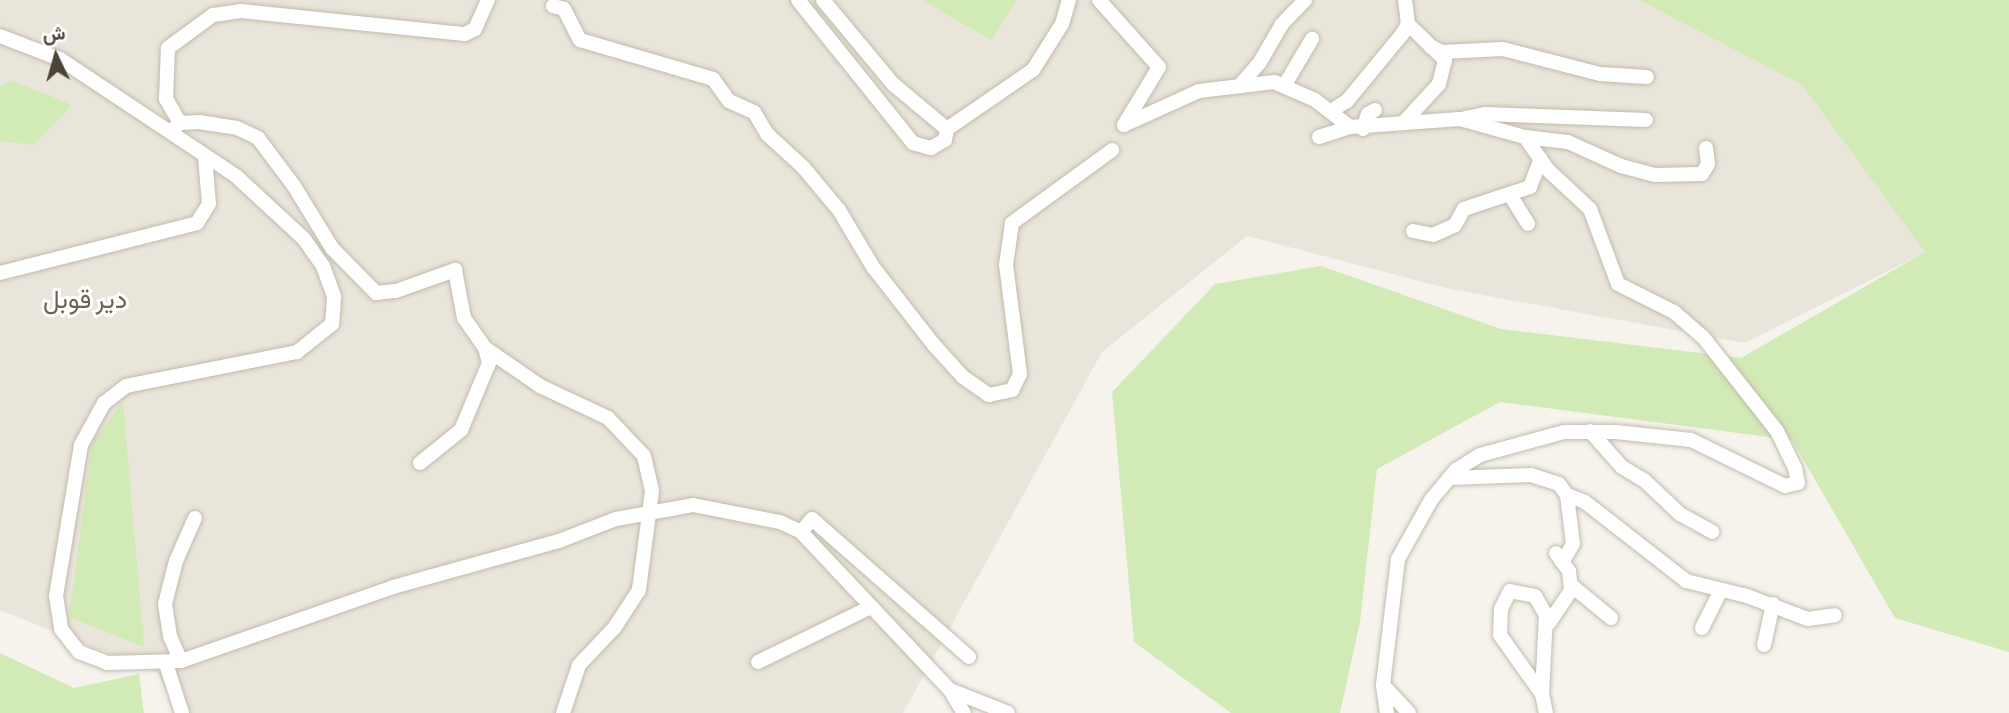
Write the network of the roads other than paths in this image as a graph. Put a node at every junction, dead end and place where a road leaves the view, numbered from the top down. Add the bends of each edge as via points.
1 (488, 0) edge
2 (798, 0) edge
3 (823, 0) edge
4 (1069, 0) edge
5 (1099, 0) edge
6 (1305, 0) edge
7 (1405, 0) edge
8 (551, 2) edge
9 (1408, 24) junction
10 (0, 36) edge
11 (1312, 39) dead end
12 (1433, 53) junction
13 (1647, 77) dead end
14 (1241, 84) junction
15 (1284, 86) junction
16 (1375, 110) dead end
17 (1331, 111) junction
18 (1460, 119) junction
19 (1646, 120) dead end
20 (1403, 122) junction
21 (176, 127) junction
22 (1357, 128) junction
23 (947, 129) junction
24 (1319, 137) dead end
25 (1525, 137) junction
26 (1706, 148) dead end
27 (1112, 150) dead end
28 (205, 156) junction
29 (1541, 159) junction
30 (1510, 195) junction
31 (1528, 224) dead end
32 (1413, 231) dead end
33 (0, 273) edge
34 (485, 348) junction
35 (1590, 431) junction
36 (420, 463) dead end
37 (1449, 478) junction
38 (1567, 495) junction
39 (650, 510) junction
40 (195, 518) dead end
41 (801, 532) junction
42 (1712, 532) dead end
43 (1571, 585) junction
44 (1721, 590) junction
45 (1773, 604) junction
46 (871, 607) junction
47 (1835, 615) dead end
48 (1611, 618) dead end
49 (1549, 623) junction
50 (1702, 628) dead end
51 (1763, 645) dead end
52 (969, 657) dead end
53 (758, 662) dead end
54 (174, 663) junction
55 (1383, 685) junction
56 (950, 690) junction
57 (1542, 694) junction
58 (182, 713) edge
59 (563, 713) edge
60 (964, 713) edge
61 (1008, 713) edge
62 (1387, 713) edge
63 (1409, 713) edge
64 (1546, 713) edge

1 - 21 street via 475,29 465,34 241,11 213,15 168,48 166,99
2 - 23 street via 913,143 931,148 945,140
3 - 23 street via 893,84
4 - 23 street via 1062,24 1033,70
5 - 14 street via 1159,67 1124,125 1199,91
6 - 14 street via 1282,24
7 - 9 street
8 - 27 street via 565,9 580,40 713,79 729,101 754,112 767,134 803,167 839,211 873,267 934,345 963,377 989,395 1012,390 1020,374 1006,265 1012,223
9 - 12 street
9 - 17 street via 1354,93
10 - 21 street via 60,59
11 - 15 street
12 - 13 street via 1503,49 1600,74
12 - 20 street via 1445,60 1439,83 1423,106
14 - 15 street
15 - 17 street
16 - 22 street
17 - 22 street
18 - 19 street via 1485,114
18 - 20 street
18 - 25 street
20 - 22 street
21 - 28 street
21 - 34 street via 225,125 258,138 295,186 332,248 376,293 391,293 451,270 458,272 464,318
22 - 24 street
25 - 26 street via 1568,142 1621,166 1655,174 1702,174 1708,164
25 - 29 street
28 - 33 street via 209,204 197,223
28 - 54 street via 251,189 304,239 330,281 335,310 324,334 297,352 117,389 88,429 68,518 56,596 58,620 66,638 89,658 107,663
29 - 30 street via 1530,187
29 - 35 street via 1590,209 1618,285 1688,324 1749,390 1777,431 1798,483 1769,482 1691,440
30 - 31 street
30 - 32 street via 1464,209 1455,225 1433,234
34 - 36 street via 489,363 461,430
34 - 39 street via 540,386 597,410 621,429 644,456 651,482
35 - 37 street via 1512,444 1480,455
35 - 42 street via 1622,467 1644,480 1680,514
37 - 38 street via 1531,475 1559,484
37 - 55 street via 1411,531 1398,559
38 - 43 street via 1573,544 1559,558
38 - 44 street via 1585,502 1680,578
39 - 41 street via 694,505 780,522
39 - 54 street via 393,587
39 - 59 street via 639,590 615,627 579,665
40 - 54 street via 176,561 165,604
41 - 46 street
41 - 52 street via 812,519
43 - 48 street
43 - 49 street via 1567,600
44 - 45 street
44 - 50 street
45 - 47 street via 1808,619
45 - 51 street
46 - 53 street
46 - 56 street
49 - 57 street
49 - 57 street via 1535,596 1518,589 1505,597 1500,635
54 - 58 street
55 - 62 street
55 - 63 street
56 - 60 street
56 - 61 street
57 - 64 street

